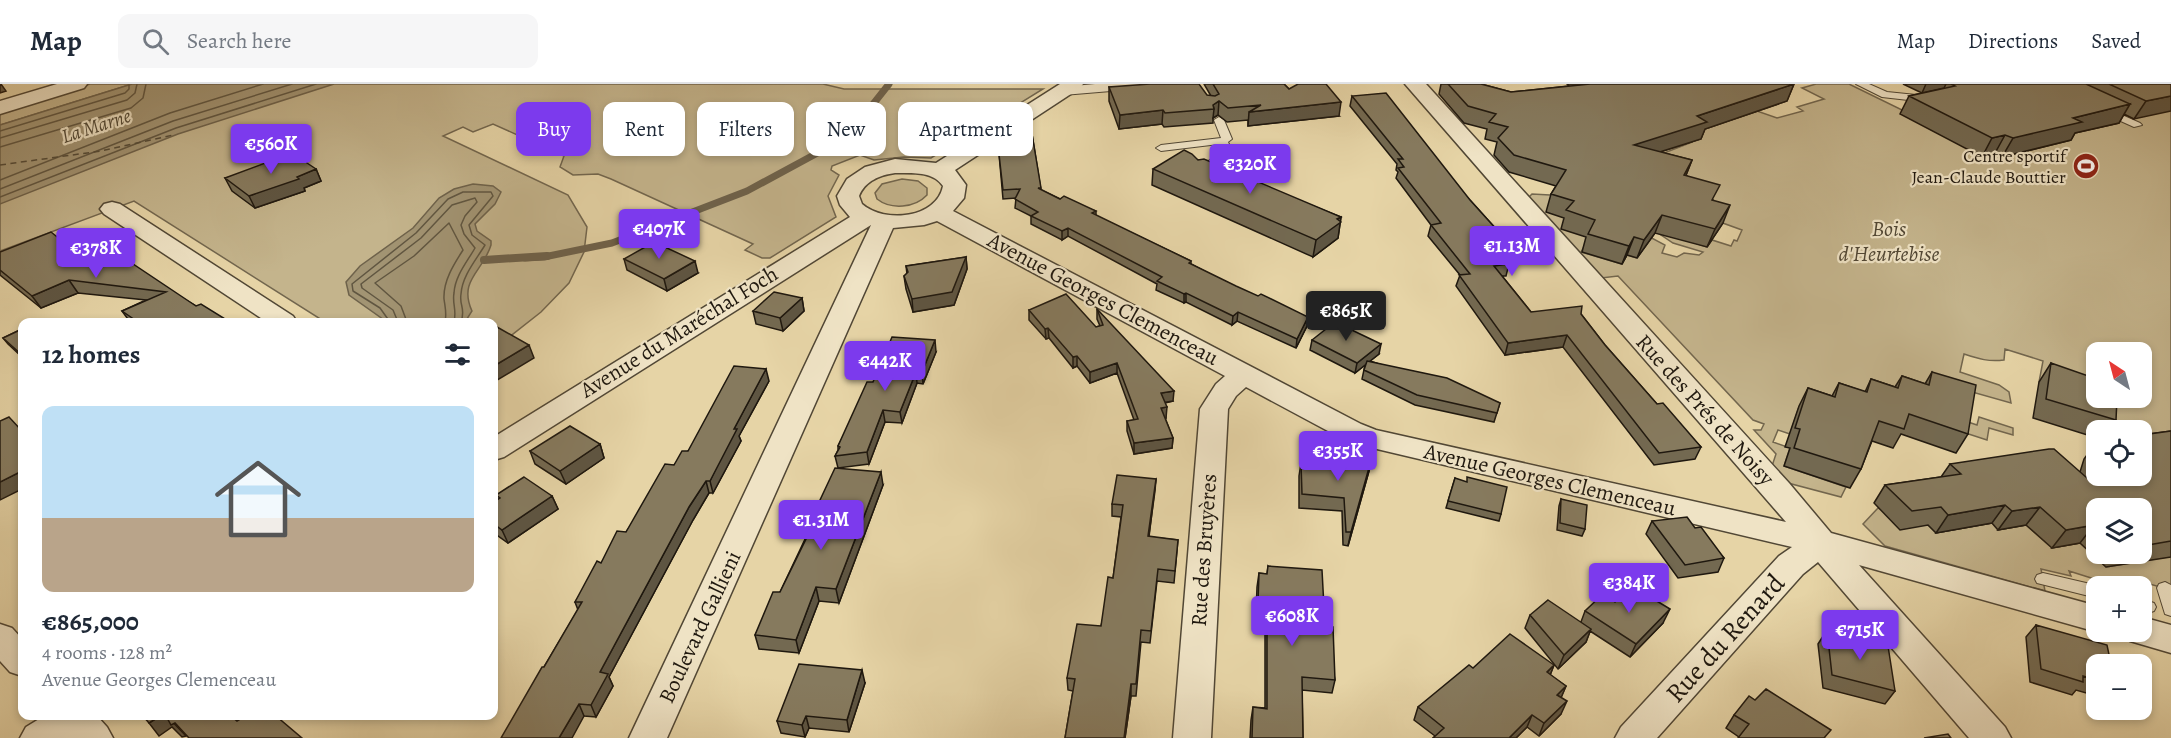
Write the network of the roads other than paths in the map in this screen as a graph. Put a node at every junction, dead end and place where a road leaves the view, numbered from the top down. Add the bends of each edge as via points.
1 (77, 84) edge
2 (1147, 84) edge
3 (1415, 84) edge
4 (1860, 84) edge
5 (1068, 87) edge
6 (1935, 98) edge
7 (2097, 107) edge
8 (0, 108) edge
9 (1219, 120) edge
10 (2137, 125) dead end
11 (1223, 141) junction
12 (1161, 148) dead end
13 (938, 171) junction
14 (1198, 171) edge
15 (111, 209) dead end
16 (938, 212) junction
17 (876, 219) junction
18 (278, 318) edge
19 (1244, 374) junction
20 (498, 448) edge
21 (1821, 542) junction
22 (2043, 579) dead end
23 (2165, 588) dead end
24 (2086, 600) edge
25 (2086, 603) edge
26 (2171, 610) edge
27 (2152, 622) edge
28 (0, 638) edge
29 (2171, 639) edge
30 (18, 658) edge
31 (68, 720) edge
32 (78, 720) edge
33 (39, 738) edge
34 (94, 738) edge
35 (648, 738) edge
36 (1192, 738) edge
37 (1634, 738) edge
38 (1992, 738) edge

1 - 8 street
2 - 5 street
3 - 21 street, Rue des Prés de Noisy
4 - 6 lane via 1898,98
5 - 13 street
7 - 10 lane
9 - 11 lane via 1227,136
11 - 12 lane
11 - 14 lane via 1228,153
13 - 16 street via 951,179 956,190 952,202
13 - 17 street via 895,166 862,177 848,196 854,209
15 - 18 street
16 - 17 street via 909,220
16 - 19 street, Avenue Georges Clemenceau
17 - 20 street, Avenue du Maréchal Foch
17 - 35 street, Boulevard Gallieni
19 - 21 street, Avenue Georges Clemenceau via 1370,438
19 - 36 street, Rue des Bruyères via 1226,390 1214,409
21 - 25 street, Avenue Georges Clemenceau
21 - 37 street, Rue du Renard via 1791,566
21 - 38 street, Rue des Prés de Noisy
22 - 24 lane
23 - 26 lane
27 - 29 street
28 - 30 street
31 - 33 street
32 - 34 street

